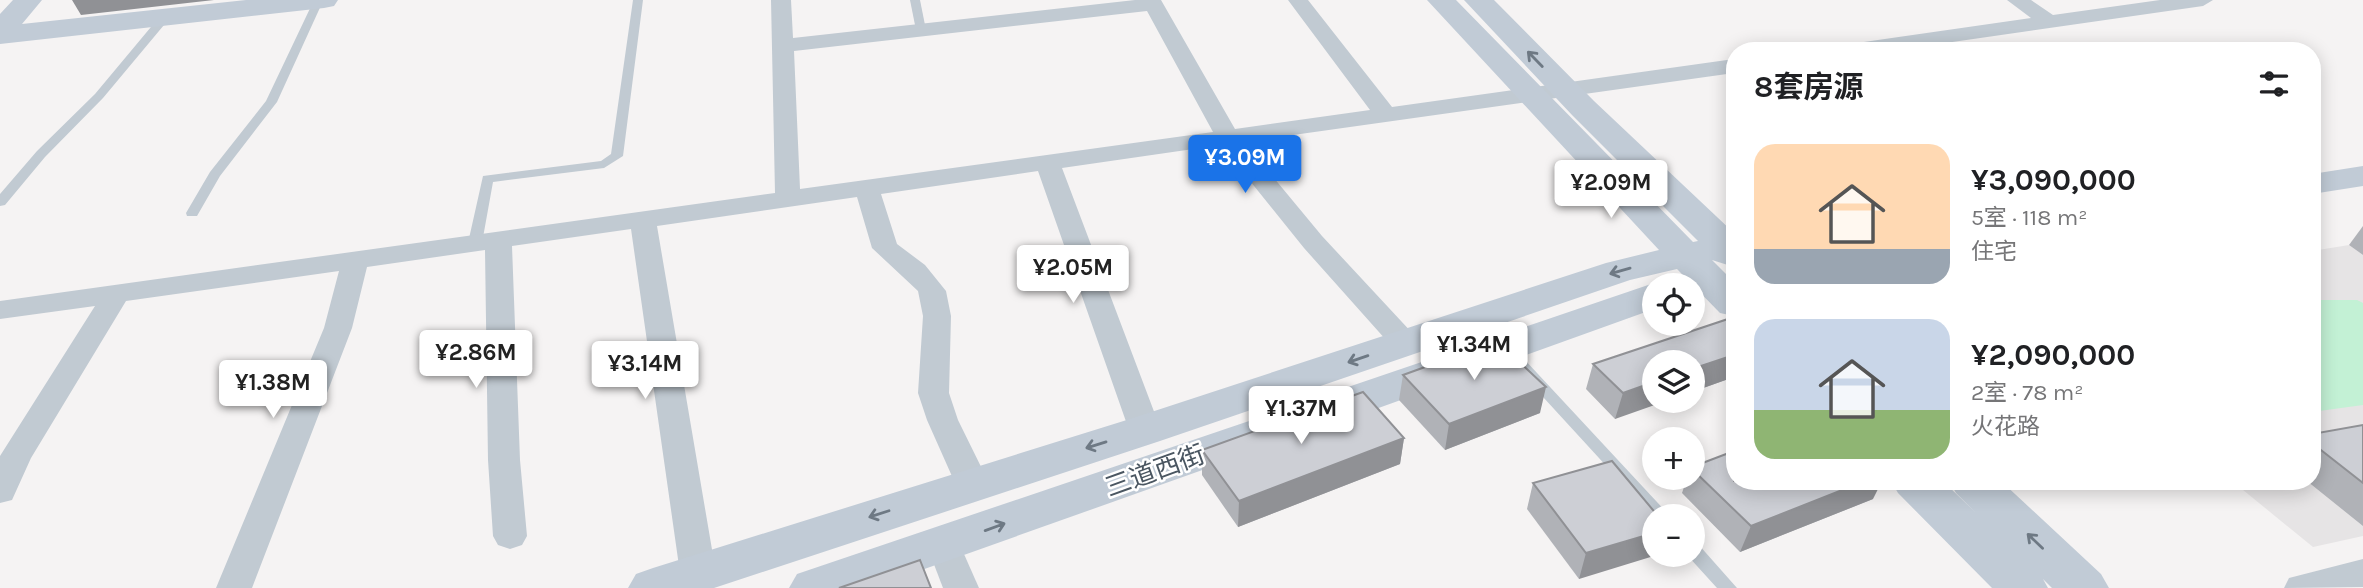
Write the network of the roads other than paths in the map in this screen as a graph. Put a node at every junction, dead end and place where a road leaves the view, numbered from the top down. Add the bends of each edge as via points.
1 (28, 0) edge
2 (324, 0) edge
3 (638, 0) edge
4 (781, 0) edge
5 (915, 0) edge
6 (1298, 0) edge
7 (1441, 0) edge
8 (1478, 0) edge
9 (2017, 0) edge
10 (2203, 0) edge
11 (318, 1) edge
12 (1152, 2) edge
13 (165, 17) junction
14 (2050, 22) junction
15 (921, 30) junction
16 (0, 33) edge
17 (1907, 42) edge
18 (783, 46) junction
19 (1726, 67) edge
20 (1565, 90) junction
21 (1530, 95) junction
22 (1387, 115) junction
23 (1228, 138) junction
24 (2363, 153) edge
25 (2321, 160) edge
26 (1048, 164) junction
27 (2363, 176) edge
28 (2321, 183) edge
29 (867, 189) junction
30 (788, 199) junction
31 (0, 202) edge
32 (191, 213) dead end
33 (643, 220) junction
34 (486, 242) junction
35 (355, 260) junction
36 (1718, 268) edge
37 (116, 294) junction
38 (1642, 299) edge
39 (0, 310) edge
40 (1405, 343) junction
41 (1505, 347) junction
42 (1145, 430) junction
43 (972, 484) junction
44 (1923, 490) edge
45 (1981, 490) edge
46 (0, 491) edge
47 (1651, 504) edge
48 (510, 536) dead end
49 (944, 545) junction
50 (1705, 564) edge
51 (698, 573) junction
52 (2363, 573) edge
53 (2320, 586) edge
54 (234, 588) edge
55 (653, 588) edge
56 (814, 588) edge
57 (961, 588) edge
58 (1728, 588) edge
59 (2023, 588) edge
60 (2084, 588) edge

1 - 16 main road
2 - 11 main road
3 - 34 lane via 617,156 604,164 487,179
4 - 18 street
5 - 15 lane
6 - 22 street
7 - 21 main road
20 -> 8 main road
9 - 14 street
10 - 14 street
11 - 13 main road
11 - 32 lane via 271,102 214,175
12 - 15 street
12 - 23 street
13 - 16 main road
13 - 31 lane
14 - 17 street
15 - 18 street
18 - 30 street
19 - 20 street
20 - 21 street
20 - 36 main road
21 - 22 street
21 - 36 main road
22 - 23 street
23 - 26 street
23 - 40 street via 1313,242
24 - 25 main road
26 - 29 street
26 - 42 street
27 - 28 main road
29 - 30 street
29 - 43 street via 885,248 917,268 933,287 935,399
30 - 33 street
33 - 34 street
33 - 51 street
34 - 35 street
34 - 48 street
35 - 37 street
35 - 54 street via 338,328
36 -> 40 main road via 1619,271
37 - 39 street
37 - 46 street via 16,456
38 - 41 main road, 三道西街
40 -> 42 main road
41 - 47 lane
49 -> 41 main road, 三道西街
42 -> 43 main road
43 -> 51 main road
44 - 59 main road
60 -> 45 main road
49 - 56 main road, 三道西街
49 - 57 street
50 - 58 lane
51 - 55 main road
52 - 53 street

